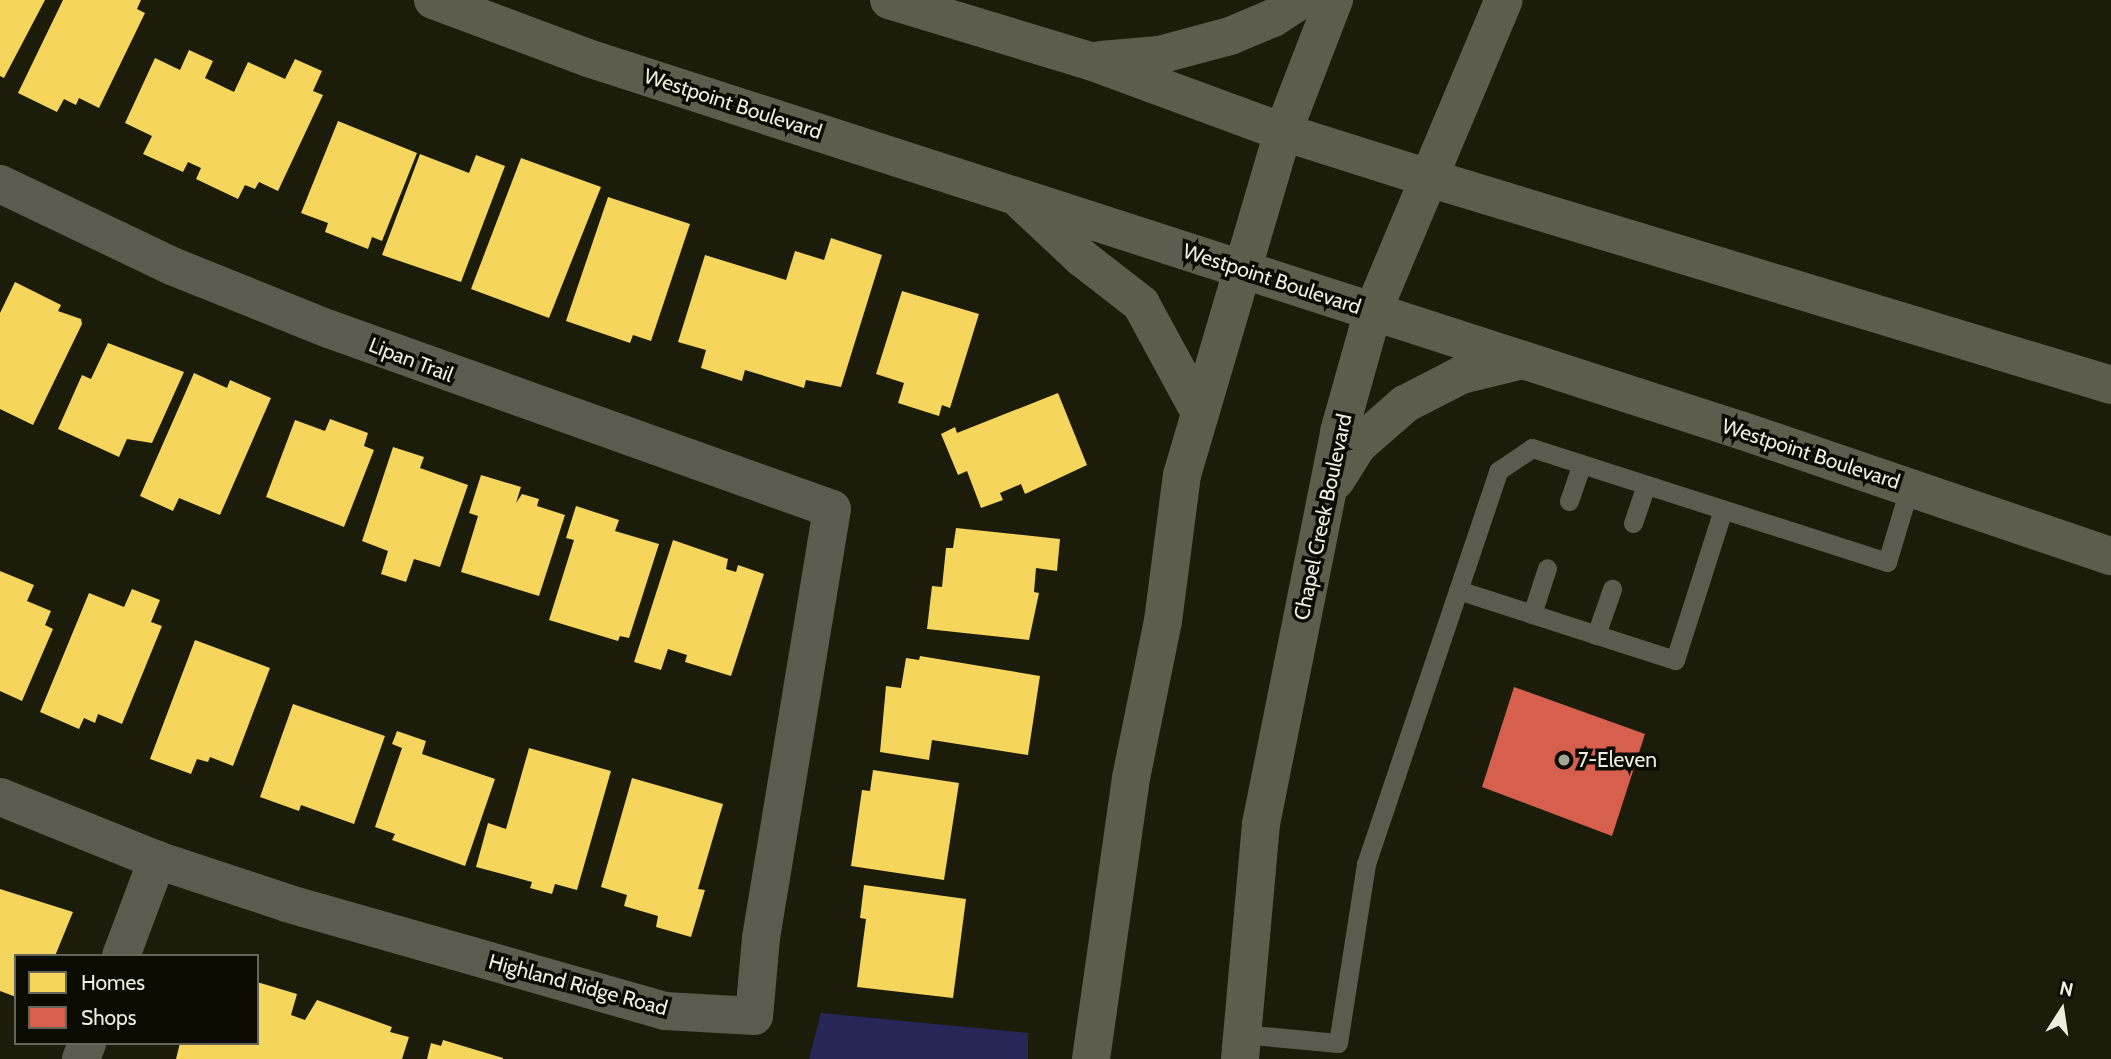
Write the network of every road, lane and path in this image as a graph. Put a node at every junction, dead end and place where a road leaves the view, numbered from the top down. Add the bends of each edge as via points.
1 (433, 0) edge
2 (888, 0) edge
3 (1301, 0) edge
4 (1334, 0) edge
5 (1504, 0) edge
6 (1090, 61) junction
7 (1283, 132) junction
8 (1429, 178) junction
9 (0, 184) edge
10 (1012, 193) junction
11 (1244, 270) junction
12 (1373, 311) junction
13 (1524, 360) junction
14 (2111, 385) edge
15 (1199, 409) junction
16 (1582, 464) junction
17 (1646, 485) junction
18 (1910, 486) junction
19 (1326, 497) junction
20 (1570, 501) dead end
21 (832, 509) joint
22 (1723, 510) junction
23 (1633, 523) dead end
24 (2111, 556) edge
25 (1547, 568) dead end
26 (1612, 589) dead end
27 (1458, 590) junction
28 (1532, 614) junction
29 (1597, 635) junction
30 (0, 797) edge
31 (158, 860) junction
32 (122, 954) edge
33 (1240, 1047) edge
34 (1091, 1059) edge

1 - 10 main road, Westpoint Boulevard via 588,58
2 - 6 main road
3 - 6 main road via 1230,36 1159,55
4 - 7 main road
5 - 8 main road, Chapel Creek Boulevard
6 - 7 main road
7 - 8 main road
7 - 11 main road
8 - 12 main road, Chapel Creek Boulevard
8 - 14 main road
9 - 21 street, Lipan Trail via 172,266 329,330
10 - 11 main road, Westpoint Boulevard
10 - 15 main road via 1082,258 1142,304
11 - 12 main road, Westpoint Boulevard
11 - 15 main road
12 - 13 main road, Westpoint Boulevard
12 - 19 main road, Chapel Creek Boulevard
13 - 18 main road, Westpoint Boulevard
13 - 19 main road via 1461,375 1405,404 1357,446
15 - 34 main road via 1182,475 1163,621 1131,778
16 - 17 lane
16 - 20 lane
16 - 27 lane via 1532,448 1498,471
17 - 22 lane
17 - 23 lane
18 - 22 lane via 1886,562
18 - 24 main road, Westpoint Boulevard
19 - 33 main road, Chapel Creek Boulevard via 1261,824
21 - 31 street, Highland Ridge Road via 761,938 754,1016 664,1011 287,904
22 - 29 lane via 1675,660
25 - 28 lane
26 - 29 lane
27 - 28 lane
27 - 33 lane via 1366,864 1338,1043
28 - 29 lane
30 - 31 street, Highland Ridge Road
31 - 32 street

